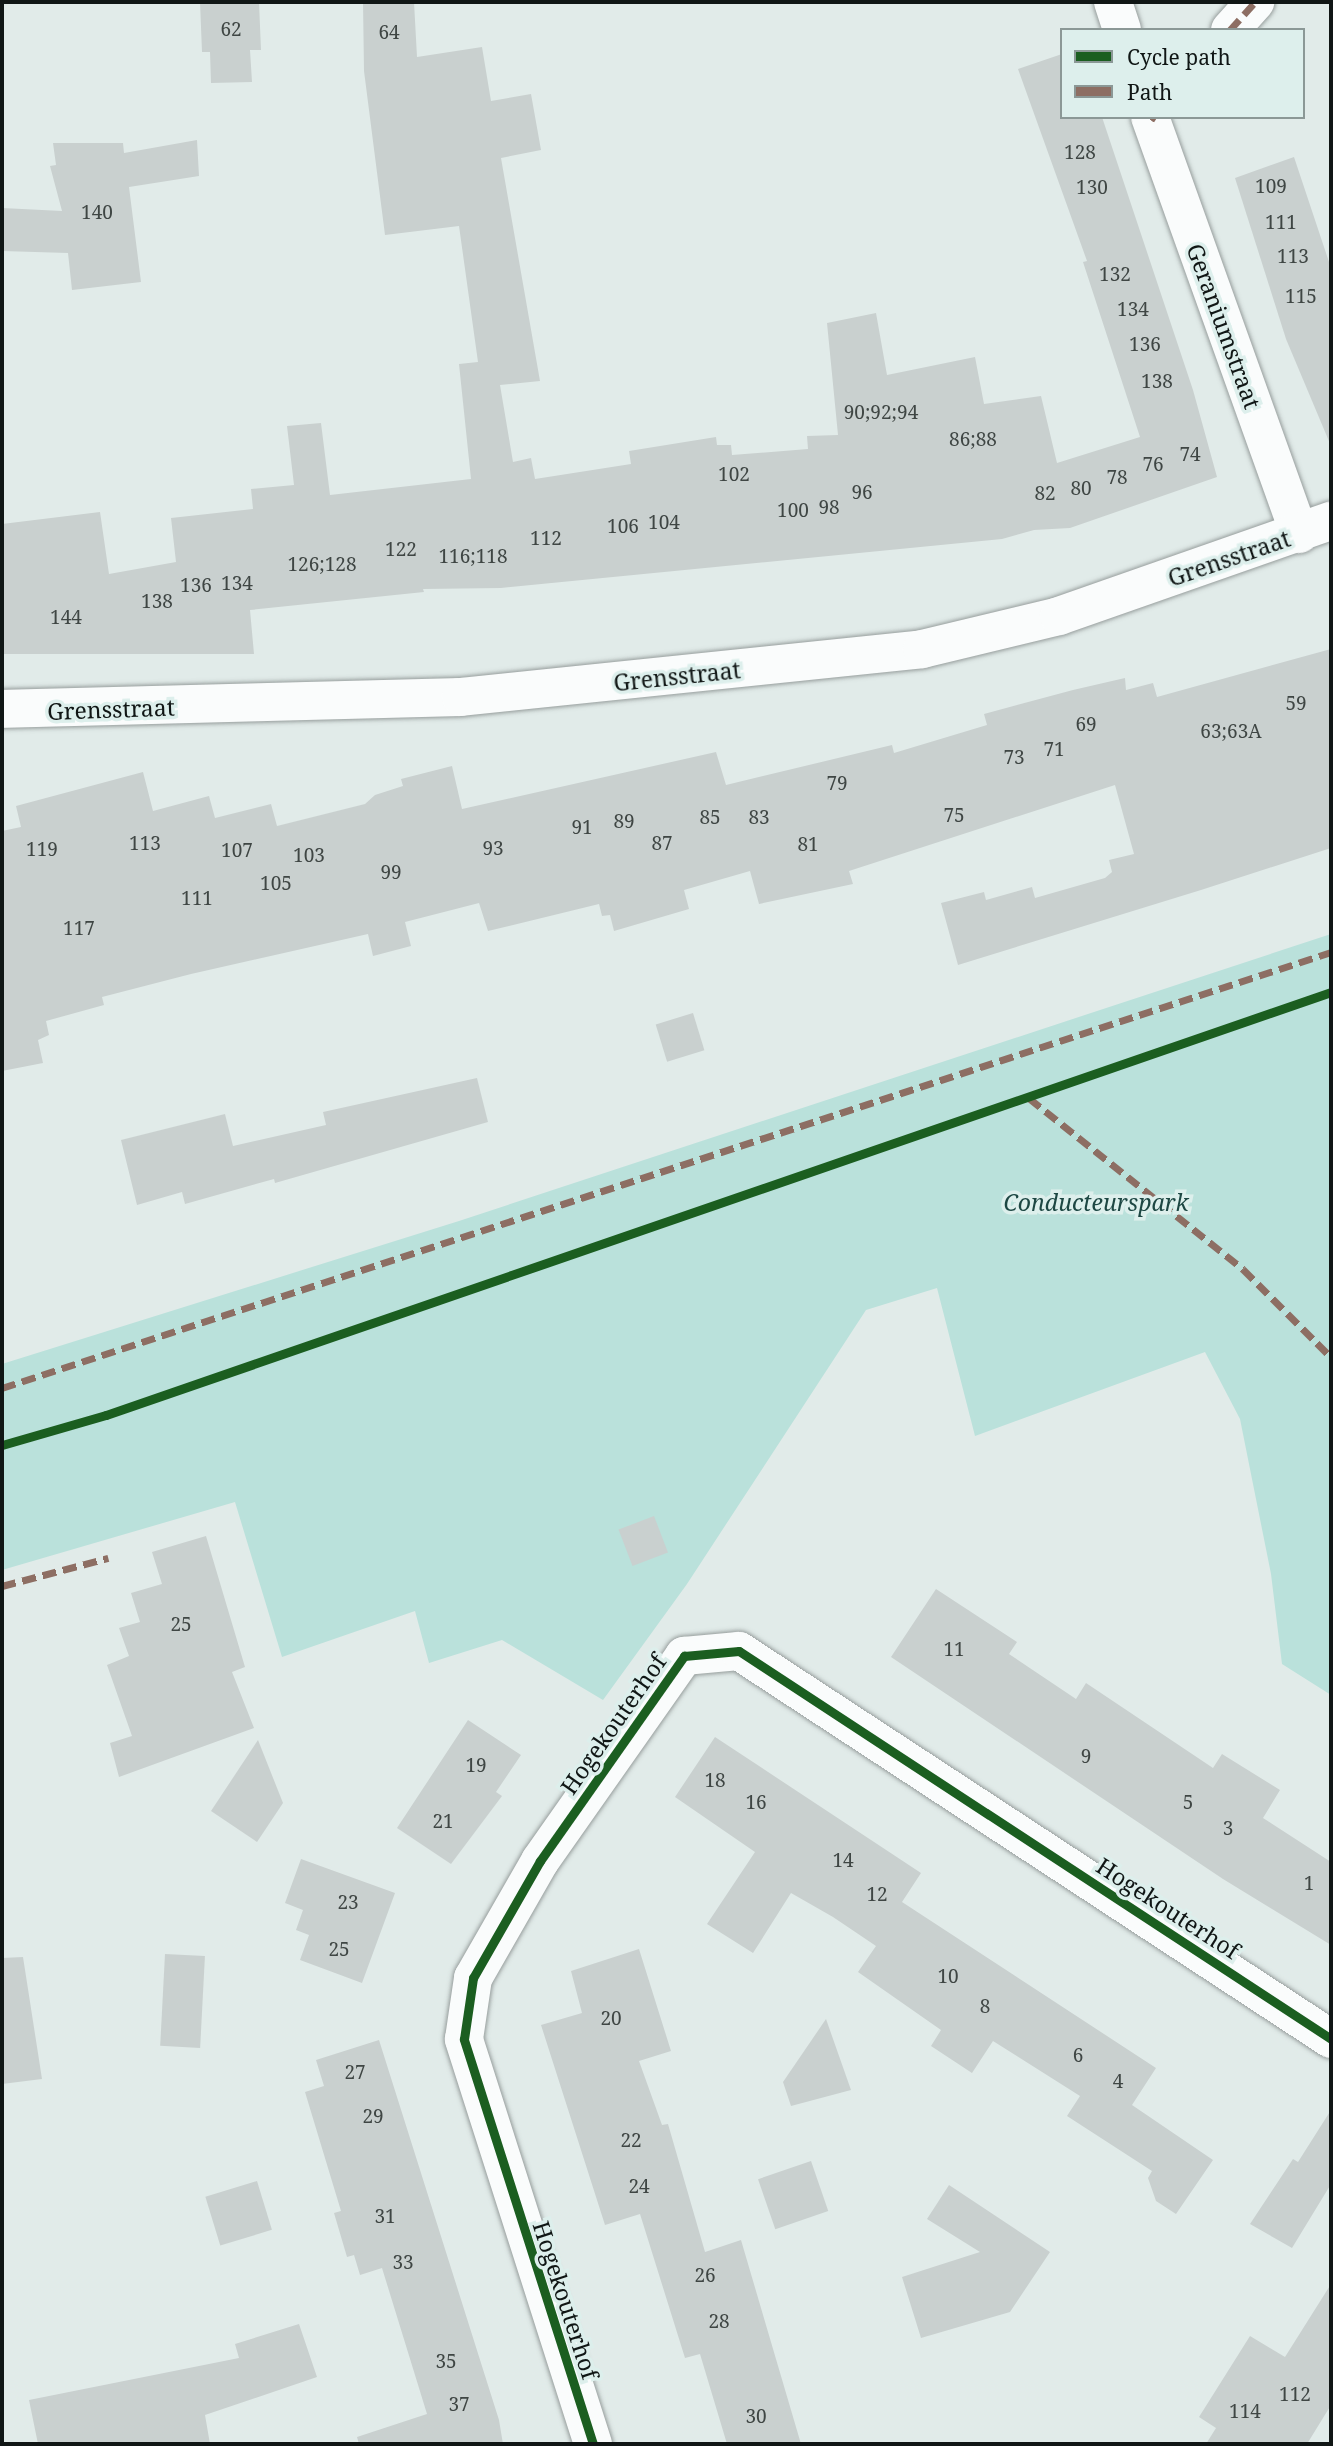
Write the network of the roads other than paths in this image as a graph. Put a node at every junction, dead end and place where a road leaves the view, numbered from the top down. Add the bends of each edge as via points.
1 (1113, 2) edge
2 (1255, 2) edge
3 (1121, 28) edge
4 (1232, 28) edge
5 (1151, 119) edge
6 (1315, 527) edge
7 (2, 709) edge
8 (1331, 2039) edge
9 (593, 2444) edge

1 - 3 street
2 - 4 street
5 - 6 street, Geraniumstraat
6 - 7 street, Grensstraat via 1059,616 922,649 461,697
8 - 9 street, Hogekouterhof via 739,1651 684,1656 540,1861 473,1978 464,2039

